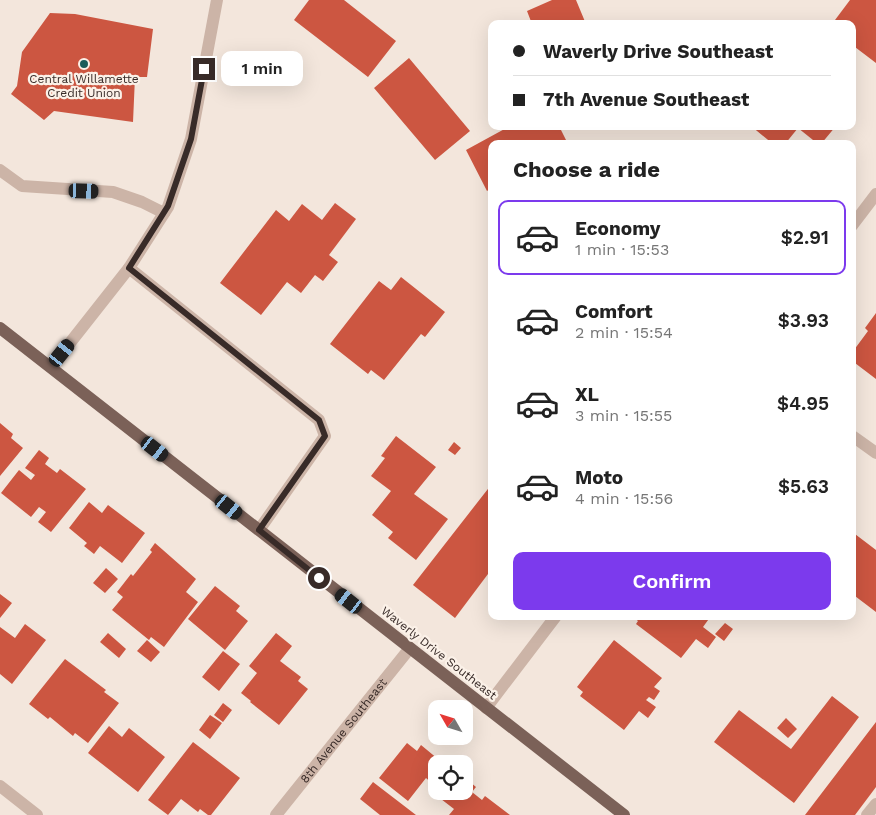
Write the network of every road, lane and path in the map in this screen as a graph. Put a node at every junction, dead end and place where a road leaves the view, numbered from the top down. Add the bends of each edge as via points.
1 (217, 0) edge
2 (0, 170) edge
3 (876, 194) edge
4 (164, 213) junction
5 (856, 220) edge
6 (129, 268) junction
7 (0, 328) edge
8 (51, 367) junction
9 (856, 439) edge
10 (876, 453) edge
11 (259, 530) junction
12 (553, 620) edge
13 (410, 648) junction
14 (486, 708) junction
15 (0, 786) edge
16 (876, 804) edge
17 (38, 815) edge
18 (276, 815) edge
19 (624, 815) edge
20 (867, 815) edge

1 - 4 street via 191,139
2 - 4 street via 22,186 113,192
3 - 5 street
4 - 6 street
6 - 8 street
6 - 11 street via 319,420 325,436
7 - 8 main road, Waverly Drive Southeast
8 - 11 main road, Waverly Drive Southeast
9 - 10 street
11 - 13 main road, Waverly Drive Southeast
12 - 14 street
13 - 14 main road, Waverly Drive Southeast
13 - 18 street, 8th Avenue Southeast
14 - 19 main road, Waverly Drive Southeast
15 - 17 street
16 - 20 street

